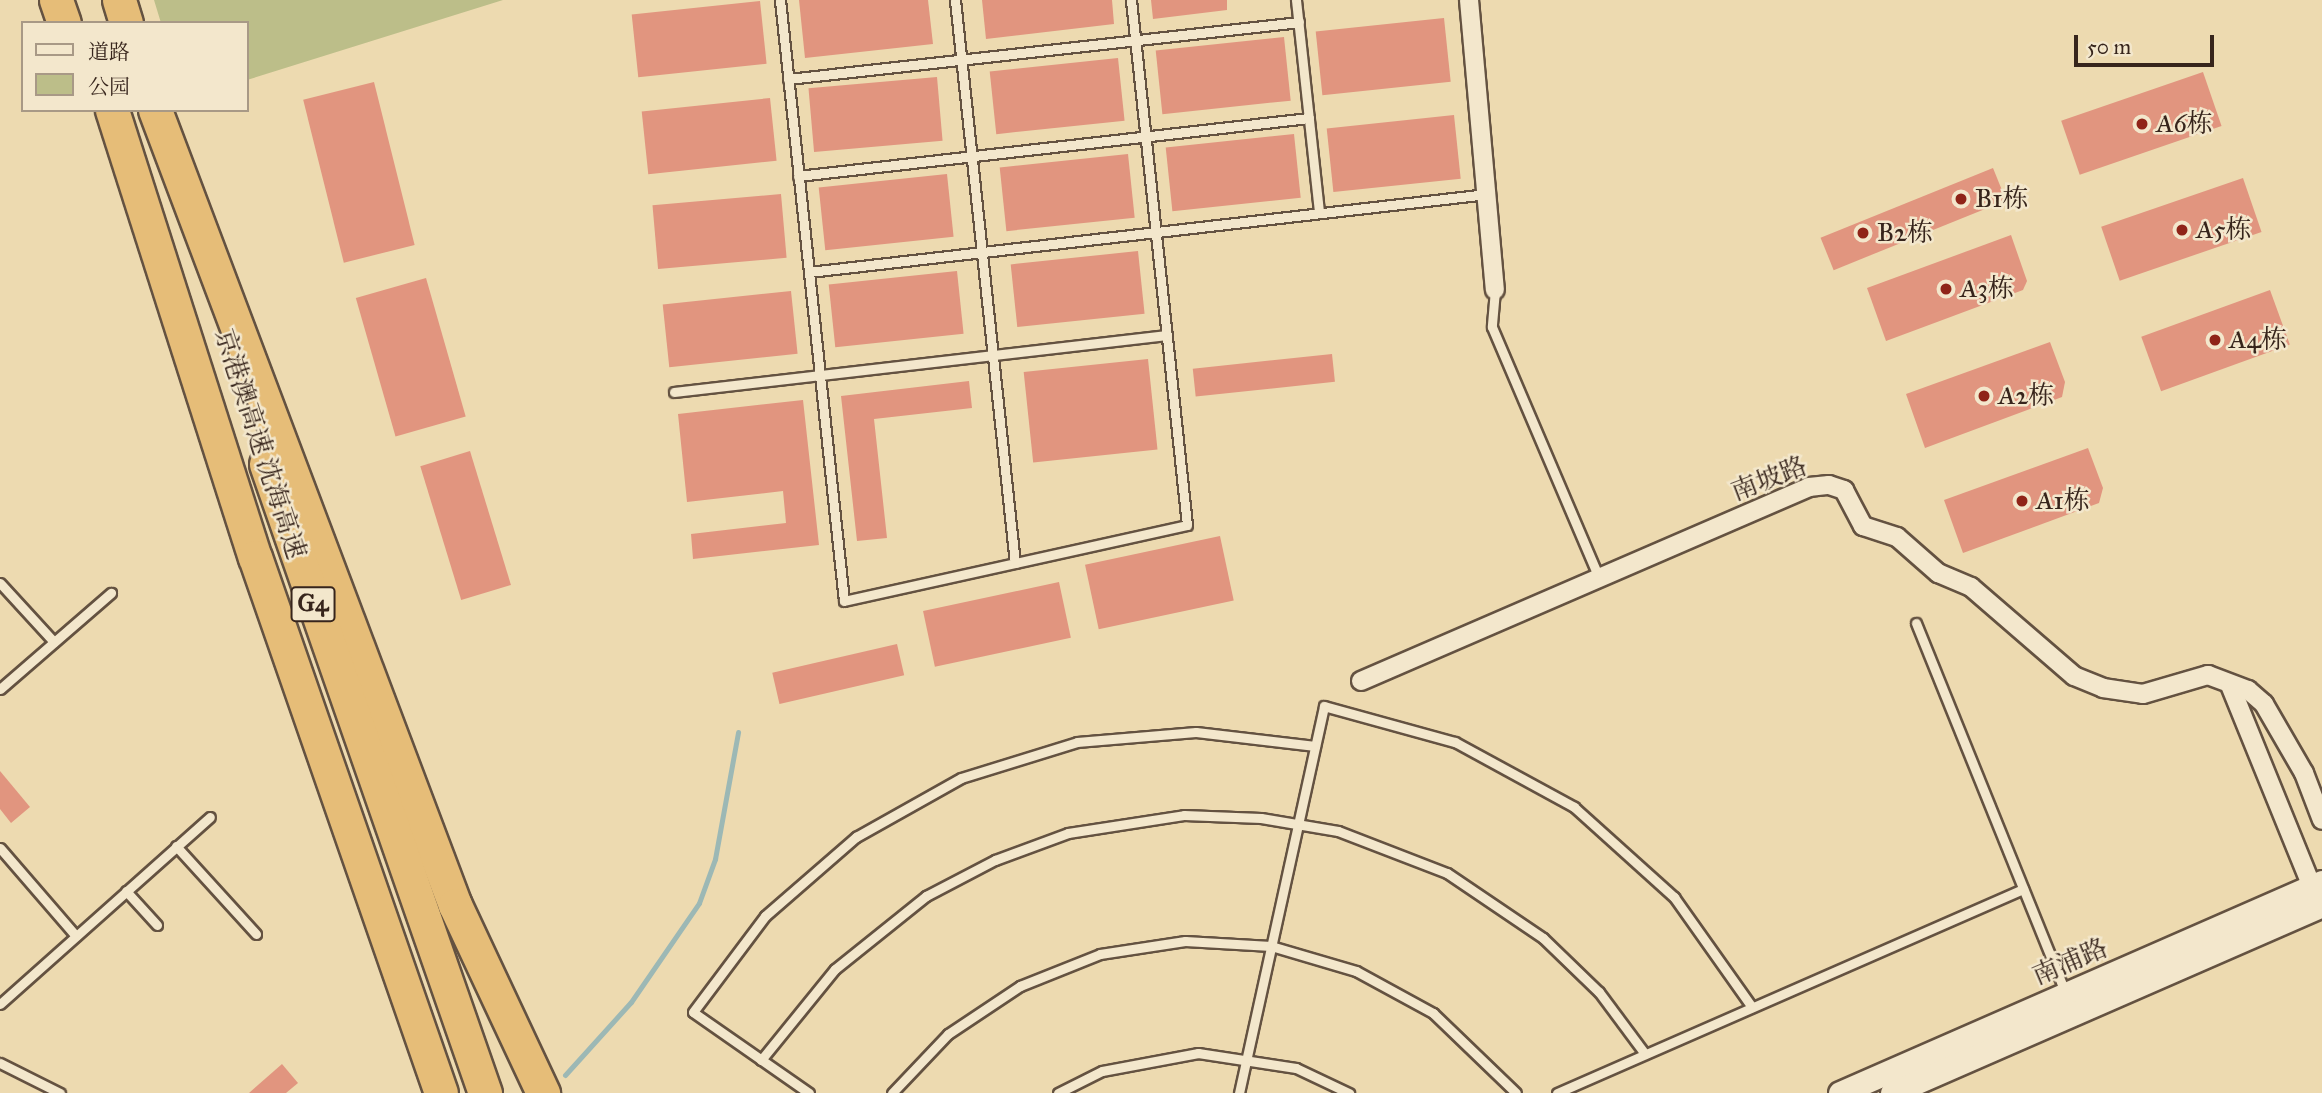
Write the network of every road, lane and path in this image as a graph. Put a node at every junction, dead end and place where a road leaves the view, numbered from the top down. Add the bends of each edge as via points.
1 (56, 0) edge
2 (80, 0) edge
3 (119, 0) edge
4 (780, 0) edge
5 (955, 0) edge
6 (1131, 0) edge
7 (1296, 0) edge
8 (1469, 0) edge
9 (63, 21) edge
10 (85, 21) edge
11 (125, 21) edge
12 (1299, 22) junction
13 (1135, 40) junction
14 (962, 59) junction
15 (788, 79) junction
16 (94, 112) edge
17 (114, 112) edge
18 (155, 112) edge
19 (155, 112) edge
20 (1309, 118) junction
21 (1146, 136) junction
22 (972, 156) junction
23 (798, 176) junction
24 (1487, 194) junction
25 (1319, 213) junction
26 (1156, 232) junction
27 (982, 252) junction
28 (161, 263) junction
29 (808, 272) junction
30 (1495, 290) joint
31 (1167, 335) junction
32 (993, 355) junction
33 (820, 375) junction
34 (674, 391) dead end
35 (1015, 563) junction
36 (1599, 578) junction
37 (0, 583) edge
38 (111, 593) dead end
39 (1916, 623) dead end
40 (54, 642) junction
41 (1362, 681) dead end
42 (2230, 685) junction
43 (0, 689) edge
44 (1315, 746) junction
45 (2320, 808) edge
46 (210, 817) dead end
47 (1298, 823) junction
48 (176, 846) junction
49 (0, 848) edge
50 (2023, 888) junction
51 (126, 891) junction
52 (2320, 899) edge
53 (157, 925) dead end
54 (256, 934) dead end
55 (76, 936) junction
56 (1271, 946) junction
57 (2066, 995) junction
58 (0, 1004) edge
59 (1752, 1007) junction
60 (1645, 1054) junction
61 (1247, 1056) junction
62 (761, 1060) junction
63 (0, 1063) edge
64 (60, 1093) edge
65 (441, 1093) edge
66 (485, 1093) edge
67 (543, 1093) edge
68 (809, 1093) edge
69 (891, 1093) edge
70 (1058, 1093) edge
71 (1239, 1093) edge
72 (1349, 1093) edge
73 (1516, 1093) edge
74 (1557, 1093) edge
75 (1840, 1093) edge
76 (1892, 1093) edge

1 - 9 highway
2 - 10 highway
3 - 11 highway
4 - 15 lane
5 - 14 lane
6 - 13 lane
7 - 12 lane
8 - 24 street
12 - 13 lane
12 - 20 lane
13 - 14 lane
13 - 21 lane
14 - 15 lane
14 - 22 lane
15 - 23 lane
16 - 28 highway
17 - 28 highway, 京港澳高速 沈海高速 / G4
18 - 66 highway, 京港澳高速 沈海高速 / G4 via 290,539
19 - 67 highway via 455,905
20 - 21 lane
20 - 25 lane
21 - 22 lane
21 - 26 lane
22 - 23 lane
22 - 27 lane
23 - 29 lane
24 - 25 lane
24 - 30 street
25 - 26 lane
26 - 27 lane
26 - 31 lane
27 - 29 lane
27 - 32 lane
28 - 65 highway, 京港澳高速 沈海高速 / G4 via 254,557
29 - 33 lane
30 - 36 lane via 1492,327
31 - 32 lane
31 - 35 lane via 1187,525
32 - 33 lane
32 - 35 lane
33 - 34 lane
33 - 35 lane via 844,601
36 - 41 street, 南坡路
36 - 42 street, 南坡路 via 1809,487 1829,485 1843,490 1863,526 1897,537 1938,573 1972,587 2074,676 2103,688 2143,694 2208,675
37 - 40 lane
38 - 40 lane
39 - 50 lane
40 - 43 lane
42 - 45 street, 南坡路 via 2264,704
42 - 52 street
44 - 47 lane
44 - 59 lane via 1324,706 1412,727 1536,782 1643,864 1703,932
44 - 62 lane via 1196,732 1076,742 999,764 890,815 794,887 739,946 693,1012
46 - 48 lane
47 - 56 lane
47 - 60 lane via 1376,843 1481,892 1572,964
47 - 62 lane via 1223,815 1145,818 1068,833 995,860 926,896 863,942 808,997
48 - 51 lane
48 - 54 lane
49 - 55 lane
50 - 57 lane
50 - 59 lane
51 - 53 lane
51 - 55 lane
52 - 57 street, 南浦路
52 - 76 street, 南浦路
55 - 58 lane
56 - 61 lane
56 - 69 lane via 1153,944 1059,968 966,1021
56 - 73 lane via 1396,990 1468,1041
57 - 75 street, 南浦路
59 - 60 lane
60 - 74 lane
61 - 70 lane via 1150,1058
61 - 71 lane
61 - 72 lane via 1296,1068
62 - 68 lane
63 - 64 lane

